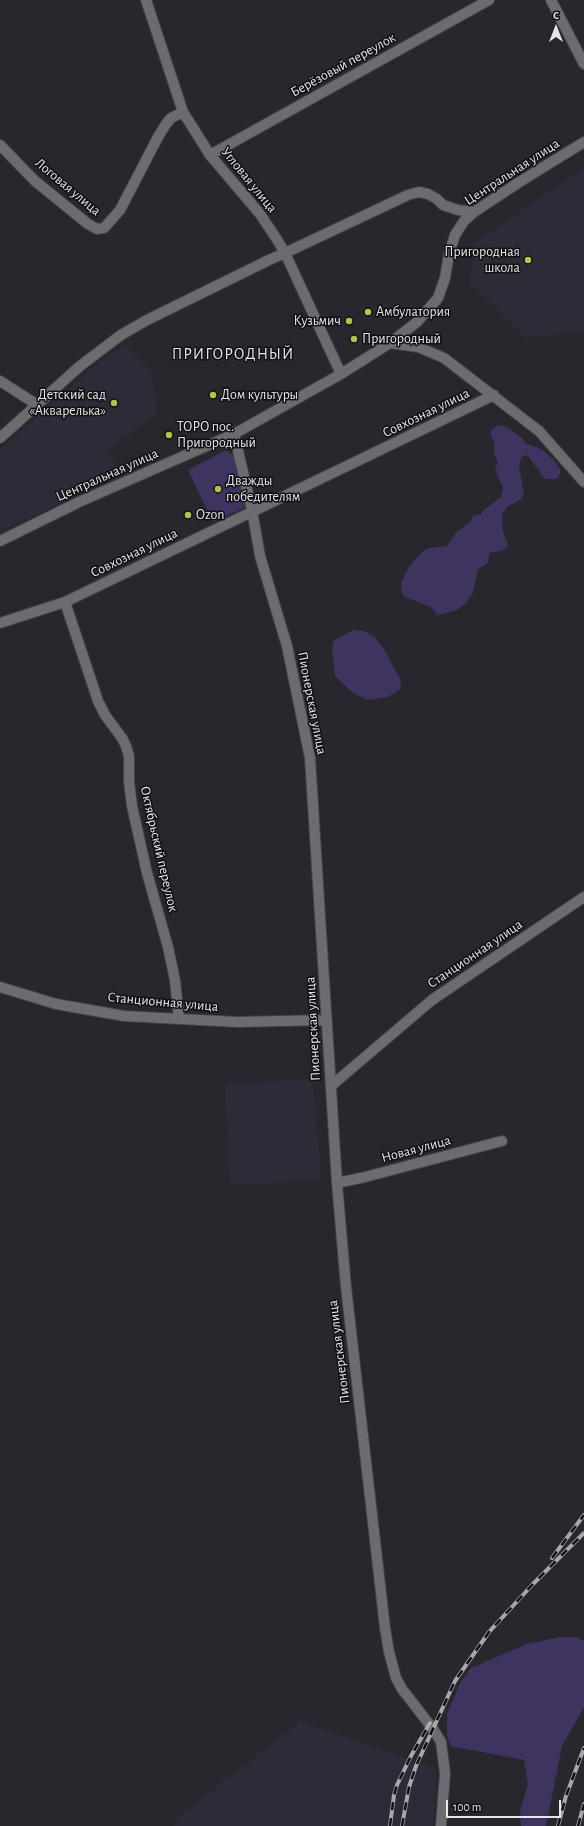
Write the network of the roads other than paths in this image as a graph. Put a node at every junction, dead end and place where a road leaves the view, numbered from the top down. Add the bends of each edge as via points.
1 (146, 0) edge
2 (489, 0) edge
3 (551, 0) edge
4 (584, 64) edge
5 (183, 112) junction
6 (584, 142) edge
7 (0, 145) edge
8 (210, 155) junction
9 (474, 212) junction
10 (286, 253) junction
11 (390, 343) junction
12 (341, 374) junction
13 (0, 381) edge
14 (494, 396) junction
15 (36, 404) junction
16 (234, 434) junction
17 (0, 438) edge
18 (584, 482) edge
19 (252, 510) junction
20 (0, 541) edge
21 (65, 602) junction
22 (0, 623) edge
23 (584, 897) edge
24 (0, 987) edge
25 (179, 1019) junction
26 (327, 1020) junction
27 (331, 1086) junction
28 (502, 1141) dead end
29 (337, 1183) junction
30 (441, 1826) edge

1 - 5 street, Угловая улица
2 - 8 street, Берёзовый переулок
3 - 4 street
5 - 7 street, Логовая улица via 171,118 166,124 120,210 104,228 97,230 35,181
5 - 8 street, Угловая улица
6 - 9 street, Центральная улица
8 - 10 street, Угловая улица via 260,214
9 - 10 street, Центральная улица via 443,205 428,194 419,192
9 - 11 street, Центральная улица via 455,235 438,298 417,322
10 - 12 street, Угловая улица
10 - 15 street, Центральная улица via 235,276 121,335
11 - 12 street, Центральная улица
11 - 14 street via 418,347 436,354
12 - 16 street, Центральная улица
13 - 15 street
14 - 18 street via 542,435
14 - 19 street, Совхозная улица
15 - 17 street, Центральная улица
16 - 19 street, Пионерская улица
16 - 20 street, Центральная улица via 79,502
19 - 21 street, Совхозная улица
19 - 26 street, Пионерская улица via 260,556 287,646 310,758
21 - 22 street, Совхозная улица
21 - 25 street, Октябрьский переулок via 98,702 104,715 122,738 129,756 132,806 168,948 175,980
23 - 27 street, Станционная улица via 432,1000
24 - 25 street, Станционная улица via 56,1004 124,1016
25 - 26 street, Станционная улица via 237,1022
26 - 27 street, Пионерская улица
27 - 29 street, Пионерская улица
28 - 29 street, Новая улица
29 - 30 street, Пионерская улица via 346,1288 385,1628 396,1678 440,1742 445,1773

